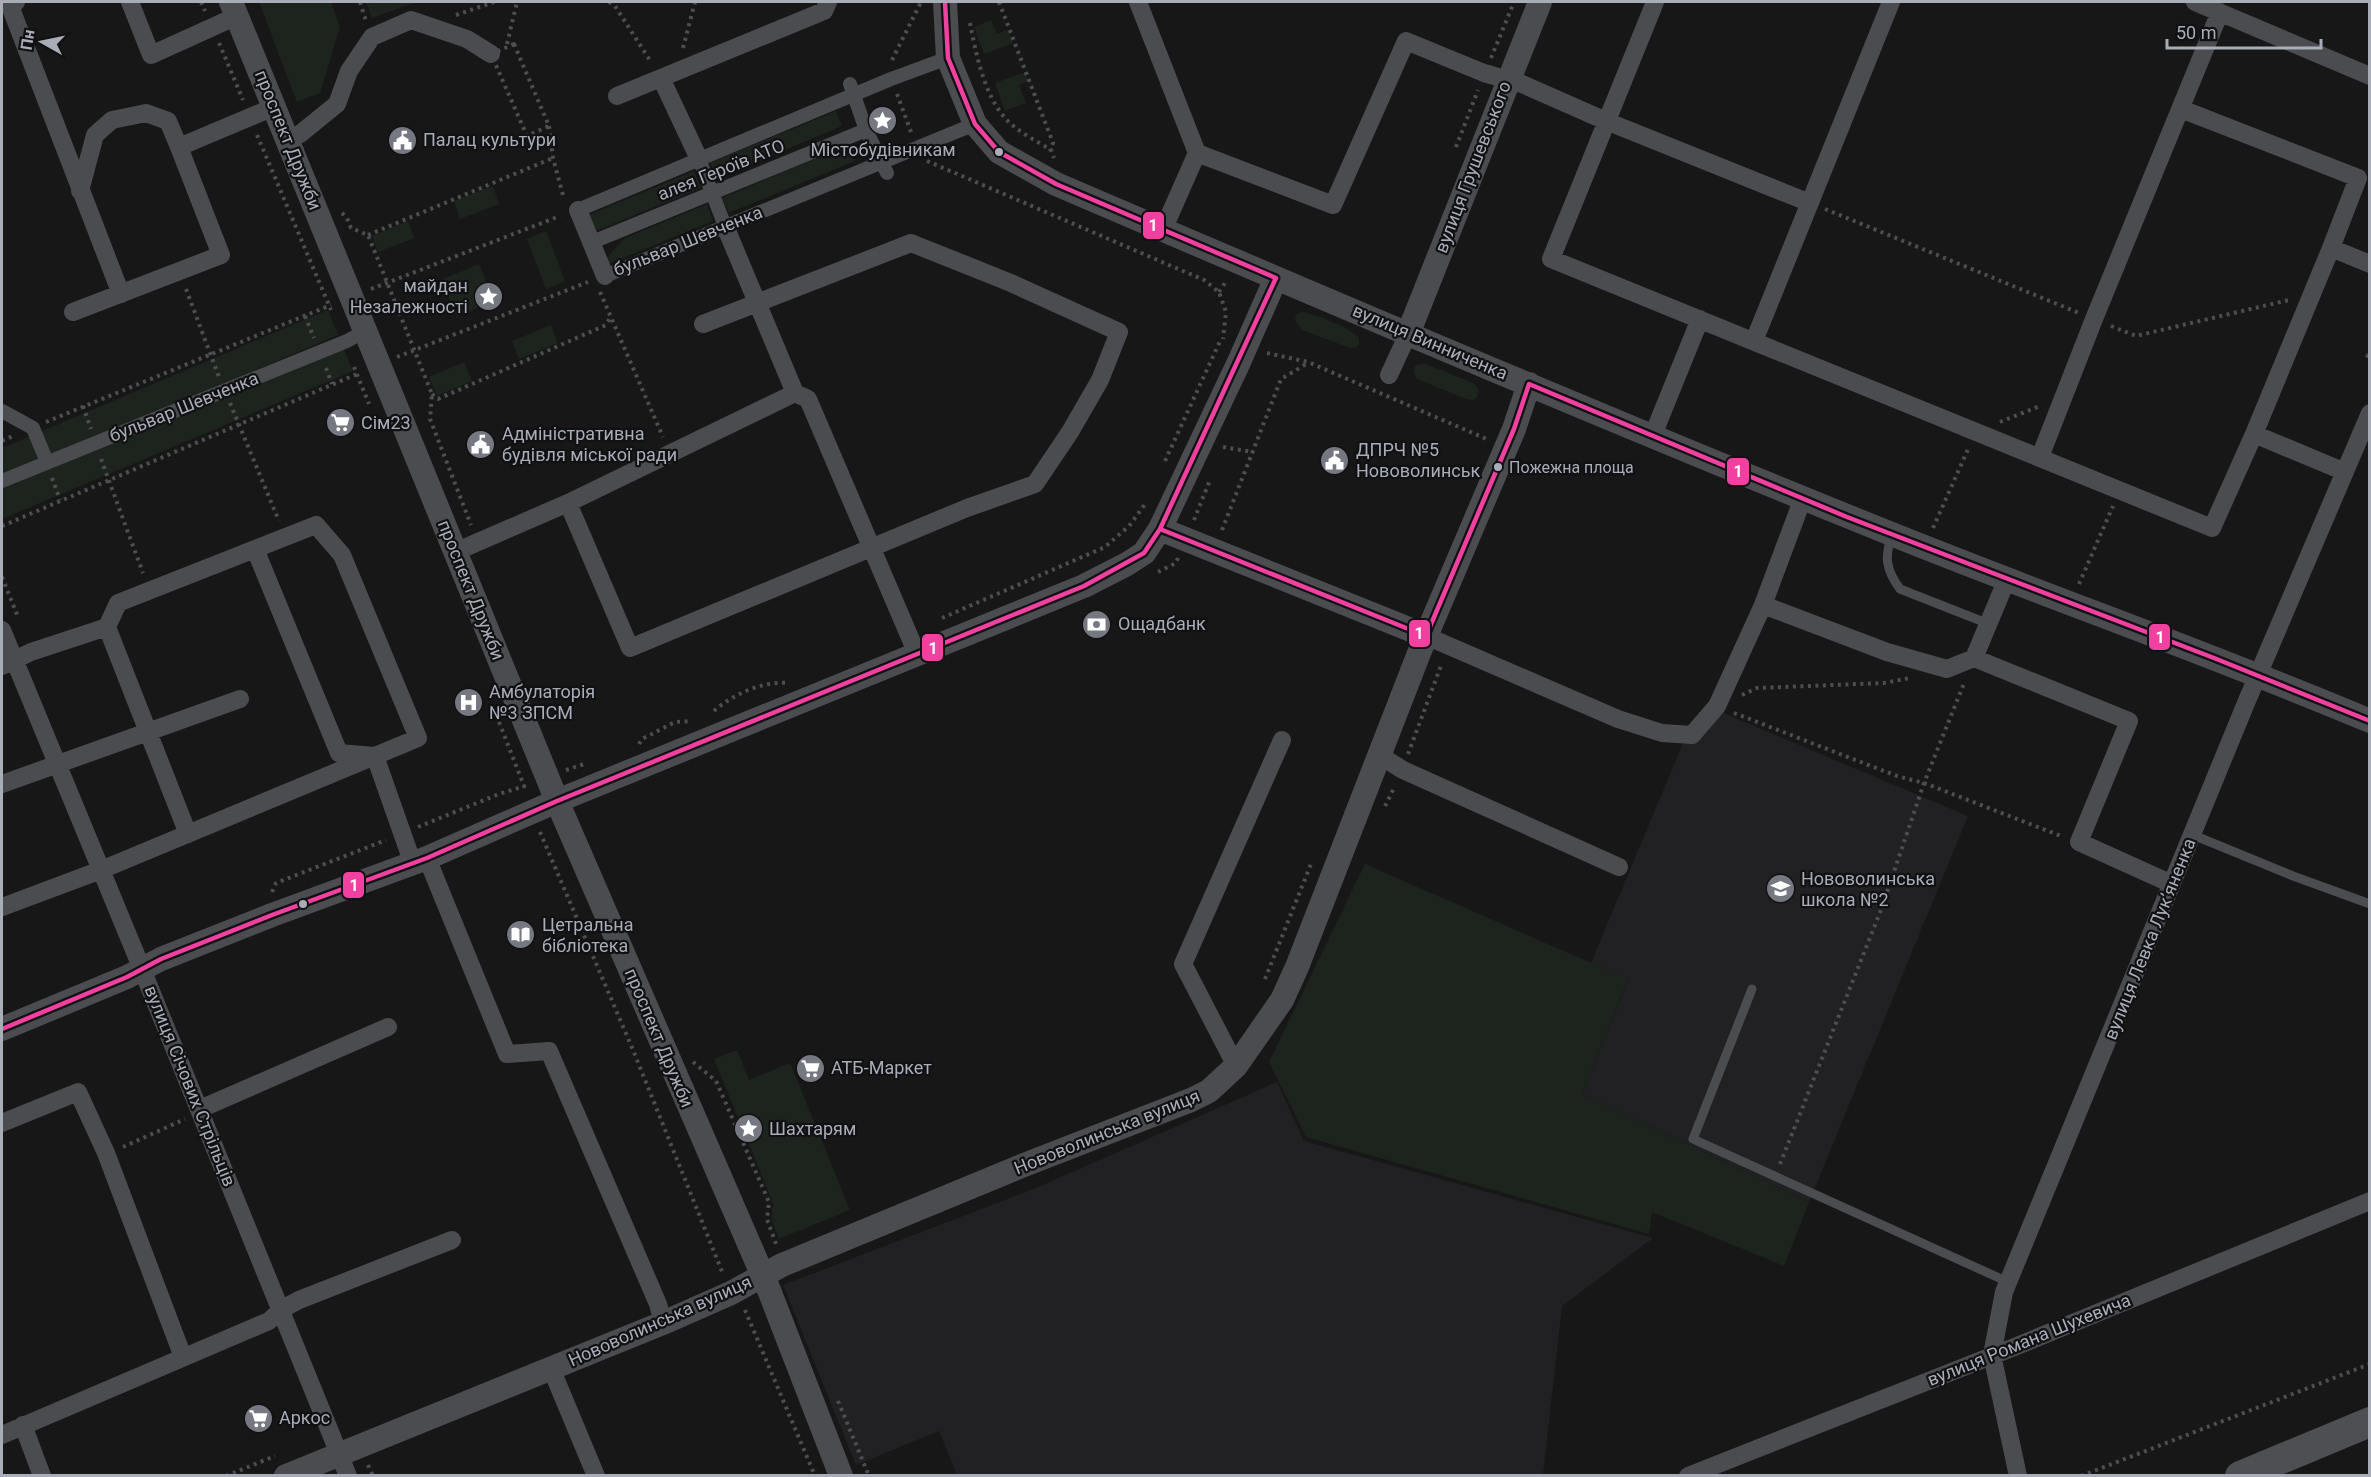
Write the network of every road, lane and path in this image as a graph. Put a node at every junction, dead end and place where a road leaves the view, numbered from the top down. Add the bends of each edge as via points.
1 (16, 2) edge
2 (130, 2) edge
3 (201, 2) edge
4 (494, 2) edge
5 (518, 2) edge
6 (609, 2) edge
7 (695, 2) edge
8 (828, 2) edge
9 (921, 2) edge
10 (945, 2) edge
11 (999, 2) edge
12 (1138, 2) edge
13 (1540, 2) edge
14 (1655, 2) edge
15 (1891, 2) edge
16 (2195, 2) edge
17 (234, 9) edge
18 (969, 12) dead end
19 (2220, 12) junction
20 (427, 26) junction
21 (212, 27) junction
22 (499, 51) junction
23 (948, 58) junction
24 (2370, 76) edge
25 (661, 78) junction
26 (891, 79) junction
27 (1507, 80) junction
28 (852, 89) junction
29 (617, 96) dead end
30 (274, 107) junction
31 (2181, 109) junction
32 (250, 117) junction
33 (1606, 121) junction
34 (975, 124) junction
35 (866, 130) junction
36 (288, 140) junction
37 (179, 147) junction
38 (917, 148) junction
39 (1051, 150) junction
40 (1197, 153) junction
41 (553, 158) dead end
42 (699, 159) junction
43 (1055, 162) dead end
44 (885, 167) junction
45 (80, 191) junction
46 (714, 192) junction
47 (1810, 203) junction
48 (578, 210) junction
49 (340, 212) dead end
50 (726, 226) junction
51 (1163, 230) junction
52 (369, 235) junction
53 (590, 243) junction
54 (2331, 248) junction
55 (2370, 264) edge
56 (180, 271) junction
57 (604, 276) junction
58 (1276, 278) junction
59 (387, 283) junction
60 (121, 294) junction
61 (352, 297) junction
62 (758, 302) junction
63 (2308, 304) junction
64 (329, 306) junction
65 (73, 312) dead end
66 (611, 318) dead end
67 (1700, 319) junction
68 (2094, 319) junction
69 (703, 324) dead end
70 (1408, 334) junction
71 (356, 336) junction
72 (1221, 339) junction
73 (1754, 341) junction
74 (1245, 346) junction
75 (414, 350) junction
76 (210, 355) junction
77 (1308, 362) junction
78 (379, 364) junction
79 (356, 374) junction
80 (1389, 375) dead end
81 (1528, 384) junction
82 (224, 390) junction
83 (795, 393) junction
84 (432, 394) junction
85 (82, 406) junction
86 (370, 406) dead end
87 (2, 411) edge
88 (2370, 413) edge
89 (240, 425) junction
90 (33, 428) junction
91 (2254, 434) junction
92 (1653, 435) junction
93 (2, 441) edge
94 (96, 443) junction
95 (1496, 443) junction
96 (1223, 447) dead end
97 (1482, 449) dead end
98 (1253, 452) junction
99 (2040, 457) junction
100 (46, 462) junction
101 (1165, 463) dead end
102 (2345, 472) junction
103 (109, 480) junction
104 (2, 481) edge
105 (2120, 490) junction
106 (1803, 498) junction
107 (60, 500) junction
108 (1148, 501) dead end
109 (568, 503) junction
110 (2, 526) edge
111 (1160, 529) junction
112 (1221, 533) dead end
113 (1892, 534) junction
114 (286, 537) junction
115 (477, 542) junction
116 (872, 548) junction
117 (255, 549) junction
118 (455, 552) junction
119 (2007, 579) junction
120 (2078, 588) dead end
121 (149, 590) junction
122 (1763, 605) junction
123 (1989, 624) junction
124 (107, 627) junction
125 (2, 630) edge
126 (1426, 636) junction
127 (912, 643) junction
128 (1448, 647) junction
129 (1974, 658) junction
130 (8, 663) edge
131 (1947, 669) junction
132 (2259, 675) junction
133 (789, 683) dead end
134 (240, 699) dead end
135 (1717, 706) junction
136 (707, 715) dead end
137 (698, 718) dead end
138 (498, 721) dead end
139 (2370, 721) edge
140 (148, 732) junction
141 (1282, 740) dead end
142 (638, 745) dead end
143 (1378, 755) junction
144 (375, 756) junction
145 (597, 759) dead end
146 (57, 765) junction
147 (558, 769) junction
148 (1403, 770) junction
149 (1924, 783) junction
150 (2, 784) edge
151 (524, 786) junction
152 (557, 801) junction
153 (1382, 812) dead end
154 (533, 813) junction
155 (402, 833) junction
156 (188, 834) junction
157 (2193, 835) junction
158 (2079, 843) junction
159 (1314, 856) dead end
160 (420, 861) junction
161 (1619, 867) dead end
162 (101, 870) junction
163 (2172, 884) junction
164 (270, 895) dead end
165 (2370, 904) edge
166 (2, 907) edge
167 (142, 969) junction
168 (1262, 986) dead end
169 (1752, 989) dead end
170 (388, 1027) dead end
171 (2, 1029) edge
172 (1236, 1066) junction
173 (193, 1114) junction
174 (2, 1123) edge
175 (106, 1153) junction
176 (1775, 1176) junction
177 (2370, 1201) edge
178 (452, 1240) dead end
179 (777, 1246) dead end
180 (758, 1268) junction
181 (2008, 1282) junction
182 (731, 1293) junction
183 (282, 1309) junction
184 (663, 1323) junction
185 (1992, 1355) junction
186 (183, 1357) junction
187 (2370, 1364) edge
188 (551, 1368) junction
189 (2370, 1422) edge
190 (23, 1425) junction
191 (2, 1435) edge
192 (378, 1460) dead end
193 (282, 1465) edge
194 (345, 1468) edge
195 (42, 1476) edge
196 (226, 1476) edge
197 (596, 1476) edge
198 (815, 1476) edge
199 (842, 1476) edge
200 (1688, 1476) edge
201 (2018, 1476) edge
202 (2081, 1476) edge
203 (2240, 1476) edge

1 - 45 street via 10,6
2 - 21 street via 151,55
3 - 21 path
4 - 20 path
5 - 22 path
6 - 25 path
7 - 25 path via 685,46
8 - 25 street via 824,11
9 - 26 path via 887,70
10 - 23 street, вулиця Винниченка
11 - 39 path via 1053,144
12 - 40 street
13 - 27 street, вулиця Грушевського
14 - 33 street
15 - 47 street
16 - 19 street
17 - 21 street
17 - 30 street, проспект Дружби
18 - 39 path via 975,47 994,101 1006,120
19 - 24 street
19 - 31 street
20 - 22 street
20 - 36 street via 411,20 372,37 349,71 337,104
21 - 32 path
22 - 22 path via 513,44 549,126 527,136
23 - 26 street
23 - 34 street, вулиця Винниченка
25 - 29 street
25 - 42 street
26 - 28 street
26 - 38 path
27 - 33 street
27 - 40 street via 1406,41 1333,205
27 - 70 street, вулиця Грушевського
28 - 35 street
28 - 42 street
30 - 32 street
30 - 36 street, проспект Дружби
31 - 54 street via 2358,178
31 - 68 street
32 - 37 street
32 - 64 path
33 - 47 street
33 - 67 street via 1551,259
34 - 38 street, бульвар Шевченка
34 - 51 street, вулиця Винниченка via 1007,157 1056,184
35 - 44 street
35 - 46 street, алея Героїв АТО
36 - 61 street, проспект Дружби
37 - 45 street via 168,121 146,113 112,120 95,135
37 - 56 street via 221,255
38 - 44 street, бульвар Шевченка
38 - 72 path via 922,159 1204,280 1220,292 1226,312
39 - 43 path
40 - 51 street
41 - 52 path
42 - 46 street
42 - 48 street
44 - 50 street, бульвар Шевченка
45 - 60 street
46 - 50 street
46 - 53 street, алея Героїв АТО
47 - 68 path
47 - 73 street
48 - 53 street, бульвар Шевченка
48 - 59 path
49 - 52 path via 351,228
50 - 57 street, бульвар Шевченка
50 - 62 street
51 - 58 street, вулиця Винниченка
52 - 59 path
53 - 57 street, бульвар Шевченка
54 - 55 street
54 - 63 street
56 - 60 street
56 - 76 path
57 - 75 path
58 - 70 street, вулиця Винниченка
58 - 74 street
59 - 61 path
59 - 75 path
60 - 65 street
61 - 64 path
61 - 71 street, проспект Дружби
62 - 69 street
62 - 83 street
62 - 116 street via 911,243 1119,332 1100,380 1035,484
63 - 68 path via 2289,300 2136,336
63 - 91 street
64 - 71 path
64 - 76 path
66 - 84 path via 606,324 438,399
67 - 73 street
67 - 92 street
68 - 99 street
70 - 80 street
70 - 81 street, вулиця Винниченка
71 - 78 street, проспект Дружби
71 - 79 path
71 - 82 street, бульвар Шевченка
72 - 74 path
72 - 101 path
73 - 99 street
74 - 77 path
74 - 111 street
75 - 78 path
75 - 84 path
76 - 82 path
76 - 85 path
77 - 95 path
77 - 98 path via 1281,379
78 - 79 path
78 - 118 street, проспект Дружби
79 - 86 path
79 - 89 path
81 - 92 street, вулиця Винниченка
81 - 95 street, Нововолинська вулиця via 1514,429
82 - 89 path
82 - 94 street, бульвар Шевченка
83 - 109 street
83 - 116 street via 808,399
84 - 115 path via 430,419
85 - 90 path
85 - 94 path
87 - 90 street
88 - 102 street, вулиця Левка Лукʼяненка
89 - 103 path
89 - 114 path
90 - 93 path
90 - 100 street
91 - 102 street
91 - 105 street via 2212,528
92 - 106 street, вулиця Винниченка
94 - 100 street, бульвар Шевченка
94 - 103 path
95 - 97 path
95 - 126 street, Нововолинська вулиця
96 - 98 path
98 - 112 path
99 - 105 street
100 - 104 street, бульвар Шевченка
100 - 107 path
102 - 132 street, вулиця Левка Лукʼяненка
103 - 107 path
103 - 121 path
105 - 120 path
106 - 113 street, вулиця Винниченка
106 - 122 street
107 - 110 path
108 - 127 path via 1105,548
109 - 115 street
109 - 116 street via 630,648
111 - 126 street
111 - 127 street via 1144,553 1084,586
113 - 119 street, вулиця Винниченка
113 - 123 lane via 1886,552 1891,578 1900,589
114 - 117 street
114 - 144 street via 316,525 342,555 418,738
115 - 118 street
116 - 127 street
117 - 121 street
117 - 144 street via 339,753
118 - 147 street, проспект Дружби
119 - 123 street
119 - 132 street, вулиця Винниченка
121 - 124 street via 118,603
122 - 131 street via 1887,652
122 - 135 street
123 - 129 street
124 - 130 street
124 - 140 street
125 - 130 street, вулиця Січових Стрільців
126 - 128 street
126 - 143 street, Нововолинська вулиця
127 - 152 street
128 - 135 street via 1618,719 1662,733 1692,735
128 - 148 path
129 - 131 street
129 - 149 path
129 - 158 street via 2129,722
130 - 146 street, вулиця Січових Стрільців
131 - 135 path via 1884,683 1757,688
132 - 139 street, вулиця Винниченка
132 - 157 street, вулиця Левка Лукʼяненка
133 - 136 path via 771,682 722,702
134 - 140 street
135 - 149 path
137 - 142 path via 675,722
138 - 151 path
140 - 146 street
140 - 156 street
141 - 172 street via 1183,964
143 - 148 street
143 - 172 street, Нововолинська вулиця via 1282,1000
144 - 155 street
144 - 156 street
145 - 147 path
146 - 150 street
146 - 162 street, вулиця Січових Стрільців
147 - 151 path
147 - 152 street, проспект Дружби
148 - 153 path
148 - 161 street
149 - 158 path
149 - 176 path via 1881,910
151 - 154 path
151 - 155 path
152 - 154 street
152 - 180 street, проспект Дружби
154 - 160 street
154 - 182 path
155 - 160 street
155 - 164 path via 276,883
156 - 162 street
157 - 163 street, вулиця Левка Лукʼяненка
157 - 165 lane
158 - 163 street
159 - 168 path
160 - 167 street via 272,915
160 - 184 street via 507,1054 549,1051
162 - 166 street
162 - 167 street, вулиця Січових Стрільців
163 - 181 street, вулиця Левка Лукʼяненка
167 - 171 street
167 - 173 street, вулиця Січових Стрільців
169 - 176 lane via 1694,1139
170 - 173 street
172 - 180 street, Нововолинська вулиця via 1209,1091 1173,1109
173 - 175 path
173 - 183 street, вулиця Січових Стрільців
174 - 175 street via 78,1092
175 - 186 street
176 - 181 lane
177 - 185 street, вулиця Романа Шухевича
178 - 183 street
179 - 180 path
180 - 182 street, Нововолинська вулиця
180 - 199 street, проспект Дружби
181 - 185 street, вулиця Левка Лукʼяненка
182 - 184 street, Нововолинська вулиця
182 - 198 path via 742,1305
183 - 186 street via 269,1321
183 - 194 street, вулиця Січових Стрільців
184 - 188 street, Нововолинська вулиця
185 - 200 street, вулиця Романа Шухевича
185 - 201 street, вулиця Левка Лукʼяненка
186 - 190 street
187 - 202 path
188 - 194 street, Нововолинська вулиця
188 - 197 street
189 - 203 main road
190 - 191 street
190 - 195 street
192 - 194 path
193 - 194 street, Нововолинська вулиця
193 - 196 path

